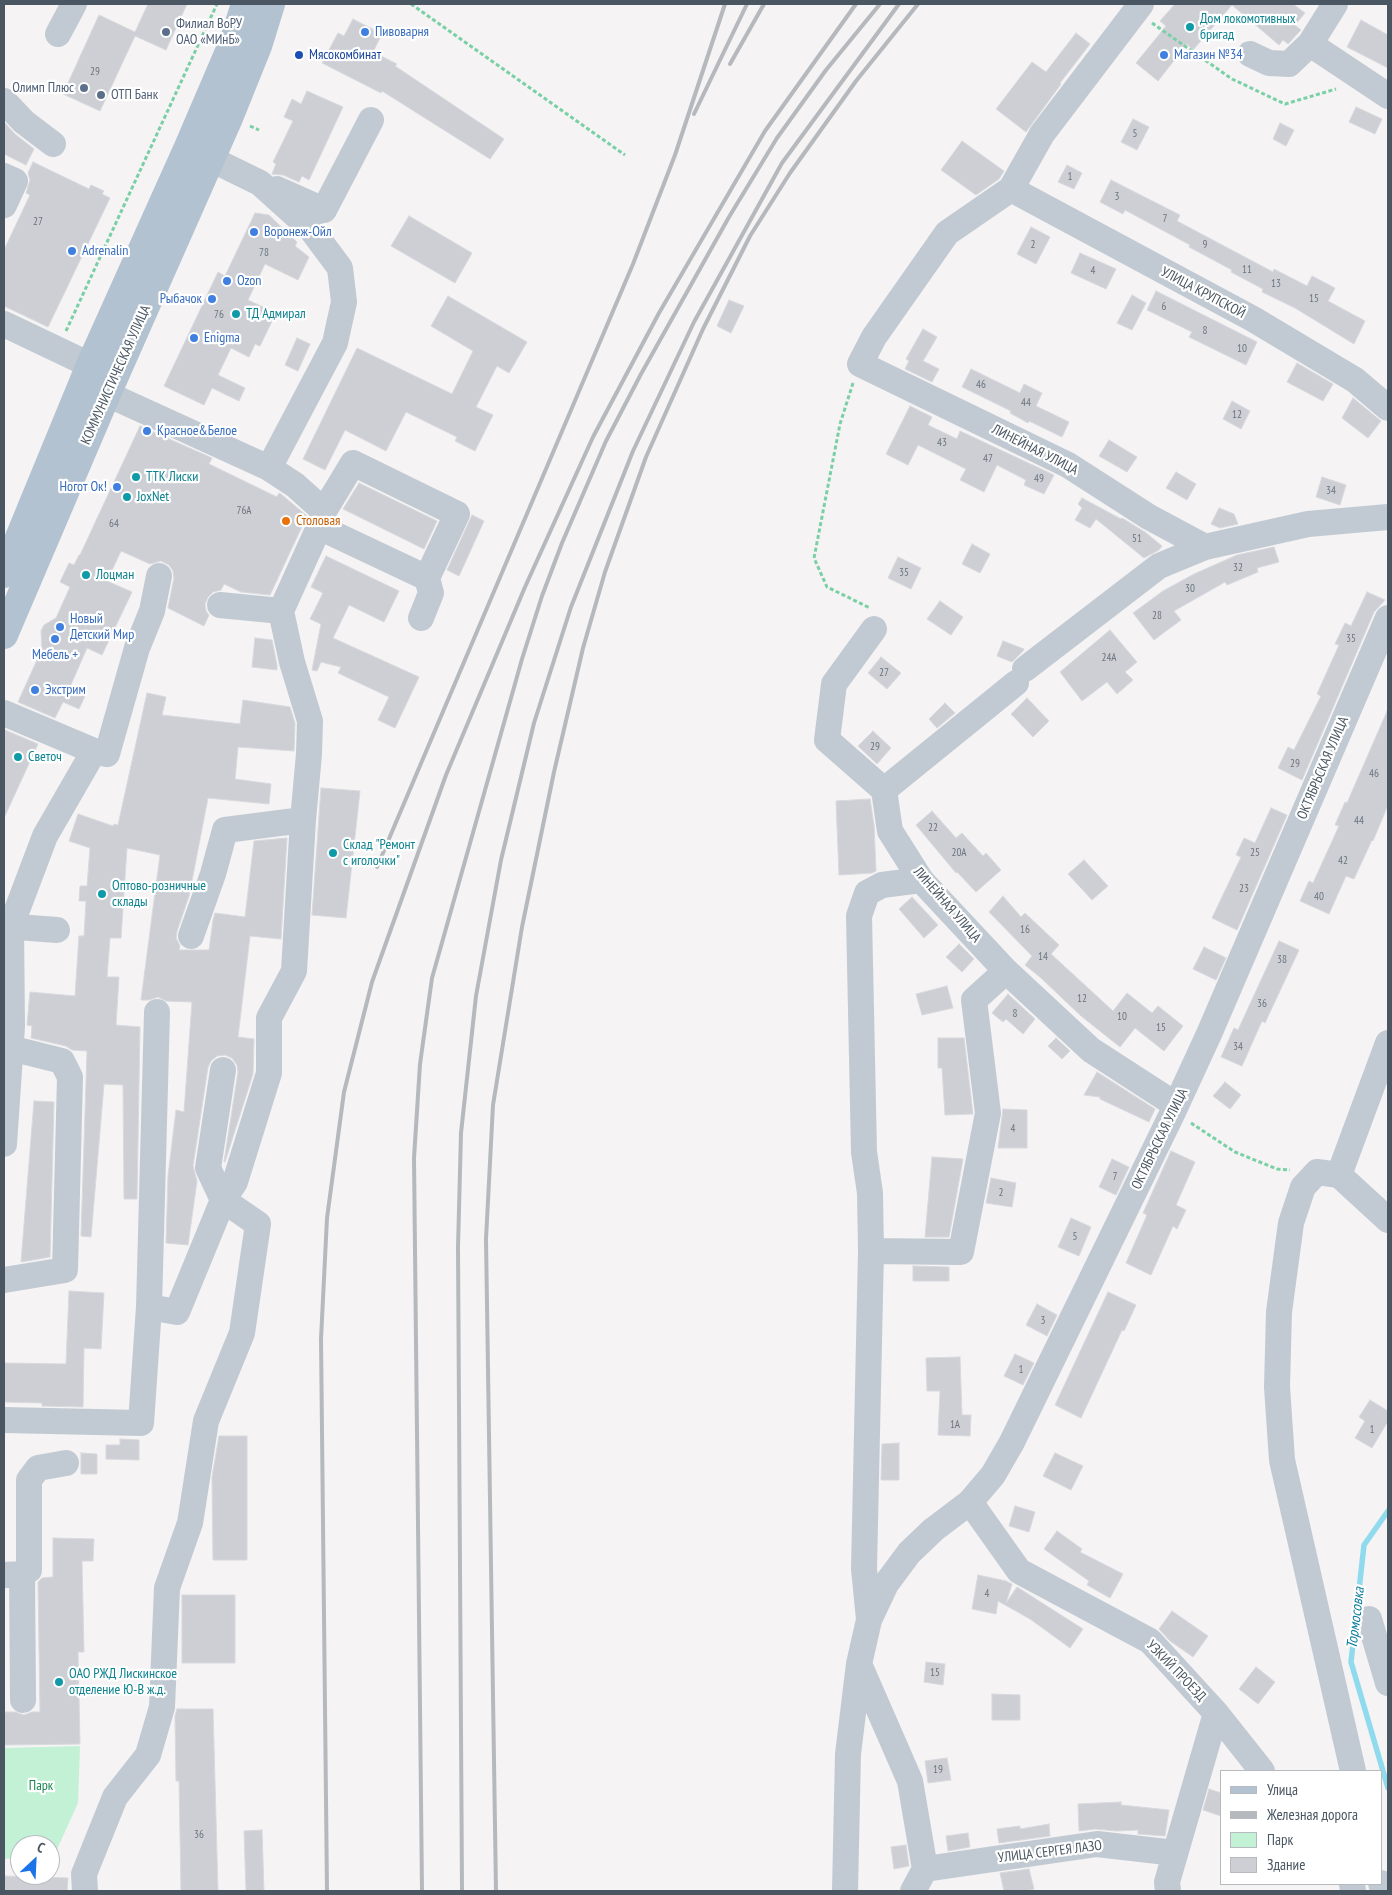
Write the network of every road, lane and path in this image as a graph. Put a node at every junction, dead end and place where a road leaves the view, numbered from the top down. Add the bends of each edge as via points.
1 (74, 4) edge
2 (217, 4) edge
3 (245, 4) edge
4 (270, 4) edge
5 (411, 4) edge
6 (1141, 4) edge
7 (1335, 4) edge
8 (58, 34) dead end
9 (1310, 44) junction
10 (1250, 54) dead end
11 (1388, 96) edge
12 (4, 102) edge
13 (371, 120) dead end
14 (54, 144) dead end
15 (625, 154) dead end
16 (211, 159) junction
17 (4, 176) edge
18 (260, 183) junction
19 (1011, 189) junction
20 (4, 205) edge
21 (4, 324) edge
22 (58, 350) junction
23 (860, 364) junction
24 (90, 365) junction
25 (107, 394) junction
26 (1388, 408) edge
27 (269, 468) junction
28 (1388, 517) edge
29 (322, 519) junction
30 (1205, 547) junction
31 (4, 574) edge
32 (159, 576) dead end
33 (427, 578) junction
34 (220, 606) dead end
35 (281, 611) junction
36 (421, 618) dead end
37 (1388, 618) edge
38 (874, 619) joint
39 (4, 635) edge
40 (4, 713) edge
41 (94, 751) junction
42 (884, 790) junction
43 (302, 820) junction
44 (921, 880) junction
45 (8, 926) edge
46 (56, 930) dead end
47 (192, 936) dead end
48 (1006, 971) junction
49 (157, 1012) dead end
50 (1388, 1043) edge
51 (10, 1048) junction
52 (223, 1070) dead end
53 (1175, 1109) junction
54 (4, 1144) edge
55 (1328, 1173) junction
56 (223, 1200) junction
57 (1388, 1220) edge
58 (871, 1251) junction
59 (4, 1280) edge
60 (149, 1307) junction
61 (4, 1420) edge
62 (66, 1463) dead end
63 (970, 1502) junction
64 (13, 1575) edge
65 (1369, 1619) dead end
66 (869, 1620) junction
67 (859, 1664) junction
68 (1388, 1683) edge
69 (23, 1700) dead end
70 (1216, 1713) junction
71 (1261, 1770) edge
72 (1353, 1770) edge
73 (1175, 1853) junction
74 (919, 1880) edge
75 (84, 1891) edge
76 (845, 1891) edge
77 (1168, 1891) edge

1 - 8 street
2 - 22 path
3 - 24 main road, КОММУНИСТИЧЕСКАЯ УЛИЦА via 233,42 188,147
4 - 16 main road, КОММУНИСТИЧЕСКАЯ УЛИЦА via 258,46
5 - 15 path
6 - 19 street via 1042,134
7 - 9 street
9 - 10 street via 1290,64 1270,63
9 - 11 street
12 - 14 street
13 - 18 street via 324,210
16 - 18 street
16 - 25 main road, КОММУНИСТИЧЕСКАЯ УЛИЦА
17 - 20 street via 15,181
18 - 27 street via 311,229 340,268 344,302 335,343
19 - 23 street via 947,234 874,337
19 - 26 street, УЛИЦА КРУПСКОЙ via 1253,319 1355,380
21 - 22 street
22 - 24 street
23 - 30 street, ЛИНЕЙНАЯ УЛИЦА via 1068,466
23 - 38 path via 840,424 814,558 827,587
24 - 31 main road, КОММУНИСТИЧЕСКАЯ УЛИЦА
25 - 27 street
25 - 39 main road, КОММУНИСТИЧЕСКАЯ УЛИЦА
27 - 29 street via 295,485
28 - 30 street via 1308,524
29 - 33 street
29 - 33 street via 353,463 457,514
29 - 35 street
30 - 42 street via 1159,566
32 - 41 street via 152,611 137,648 107,754
33 - 36 street via 431,593
34 - 35 street
35 - 43 street via 310,721
37 - 53 street, ОКТЯБРЬСКАЯ УЛИЦА
38 - 42 street via 834,684 827,740
40 - 41 street
41 - 45 street via 45,836
42 - 44 street, ЛИНЕЙНАЯ УЛИЦА via 890,830
43 - 47 street via 225,830
43 - 56 street via 294,971 269,1018 269,1073 236,1182
44 - 48 street, ЛИНЕЙНАЯ УЛИЦА
44 - 58 street via 882,885 867,893 859,916 864,1152 870,1193
45 - 46 street
45 - 51 street
48 - 53 street, ЛИНЕЙНАЯ УЛИЦА via 1092,1050
48 - 58 street via 974,1000 988,1113 961,1252
49 - 60 street
50 - 55 street
51 - 54 street
51 - 59 street via 62,1061 70,1077 65,1270
52 - 56 street via 208,1168
53 - 55 path via 1235,1152 1277,1168
53 - 63 street, ОКТЯБРЬСКАЯ УЛИЦА via 1012,1442 993,1475
55 - 57 street
55 - 72 street via 1303,1186 1291,1223 1279,1312 1277,1387 1282,1460
56 - 60 street via 177,1312
56 - 75 street via 258,1224 242,1332 206,1421 190,1523 168,1588 162,1707 148,1755 115,1797 84,1874
58 - 66 street via 864,1569
60 - 61 street via 141,1423
62 - 64 street via 38,1468 30,1480 29,1570
63 - 66 street, ОКТЯБРЬСКАЯ УЛИЦА via 909,1553 886,1584
63 - 70 street, УЗКИЙ ПРОЕЗД via 1019,1571 1150,1642
64 - 69 street
65 - 68 street
66 - 67 street
67 - 74 street, УЛИЦА СЕРГЕЯ ЛАЗО via 910,1781
67 - 76 street via 848,1754
70 - 71 street
70 - 73 street, УЗКИЙ ПРОЕЗД
73 - 74 street, УЛИЦА СЕРГЕЯ ЛАЗО via 1098,1844
73 - 77 street, УЗКИЙ ПРОЕЗД via 1167,1882

